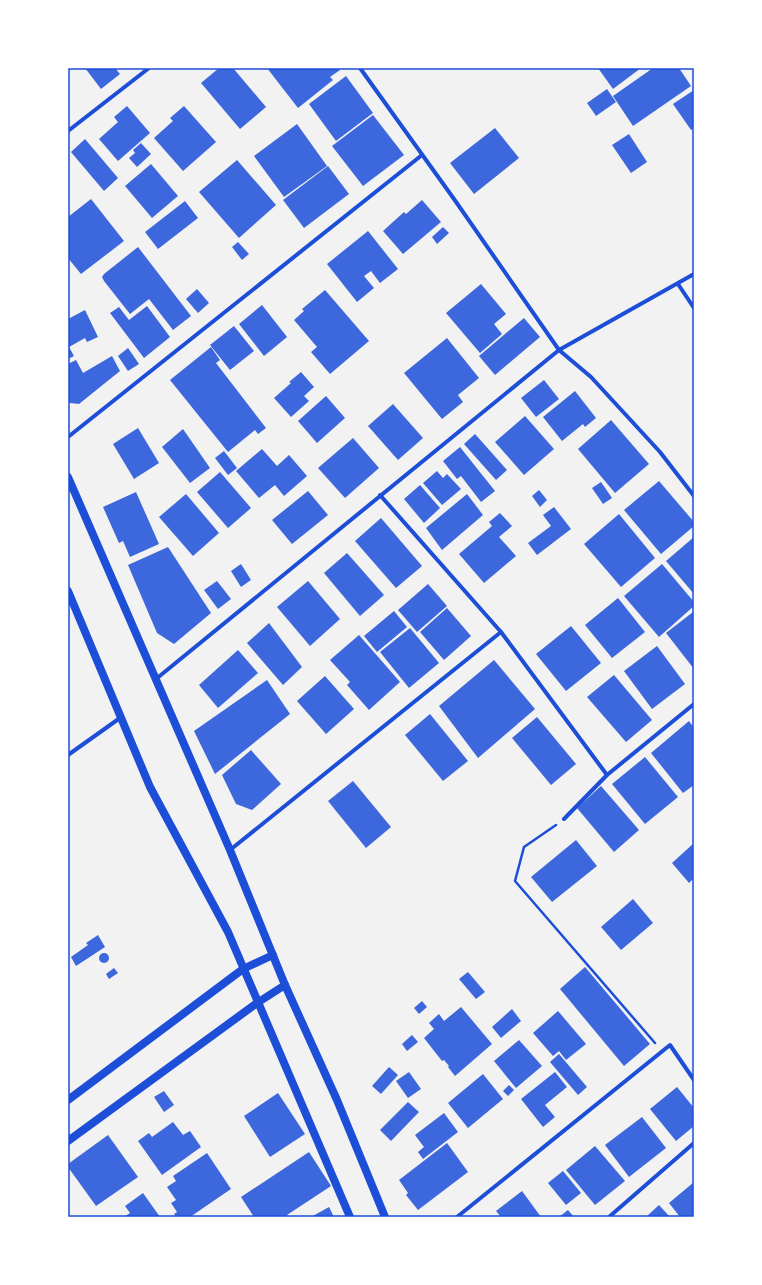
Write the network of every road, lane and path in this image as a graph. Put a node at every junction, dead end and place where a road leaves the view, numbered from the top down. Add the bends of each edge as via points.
1 (149, 68) edge
2 (360, 68) edge
3 (68, 131) edge
4 (422, 154) junction
5 (694, 274) edge
6 (678, 284) junction
7 (694, 308) edge
8 (559, 350) junction
9 (68, 437) edge
10 (68, 477) edge
11 (380, 496) junction
12 (694, 496) edge
13 (68, 591) edge
14 (501, 632) junction
15 (156, 679) junction
16 (694, 704) edge
17 (120, 718) junction
18 (68, 755) edge
19 (607, 775) junction
20 (564, 819) joint
21 (230, 850) junction
22 (273, 955) junction
23 (243, 969) junction
24 (285, 985) junction
25 (257, 1003) junction
26 (662, 1051) junction
27 (694, 1080) edge
28 (68, 1100) edge
29 (68, 1141) edge
30 (694, 1143) edge
31 (350, 1217) edge
32 (385, 1217) edge
33 (456, 1217) edge
34 (609, 1217) edge

1 - 3 street
2 - 4 street
4 - 8 street
4 - 9 street
5 - 6 street
6 - 7 street
6 - 8 street
8 - 11 street
8 - 12 street via 590,377 660,452
10 - 15 main road
11 - 14 street
11 - 15 street
13 - 17 main road
14 - 19 street
14 - 21 street
15 - 21 main road
16 - 19 street
17 - 18 street
17 - 23 main road via 150,787 228,932
19 - 20 street
20 - 26 path via 524,847 515,881
21 - 22 main road
22 - 23 main road
22 - 24 main road
23 - 25 main road
23 - 28 main road
24 - 25 main road
24 - 32 main road via 337,1100
25 - 29 main road
25 - 31 main road
26 - 27 street via 670,1045
26 - 33 street
30 - 34 street

